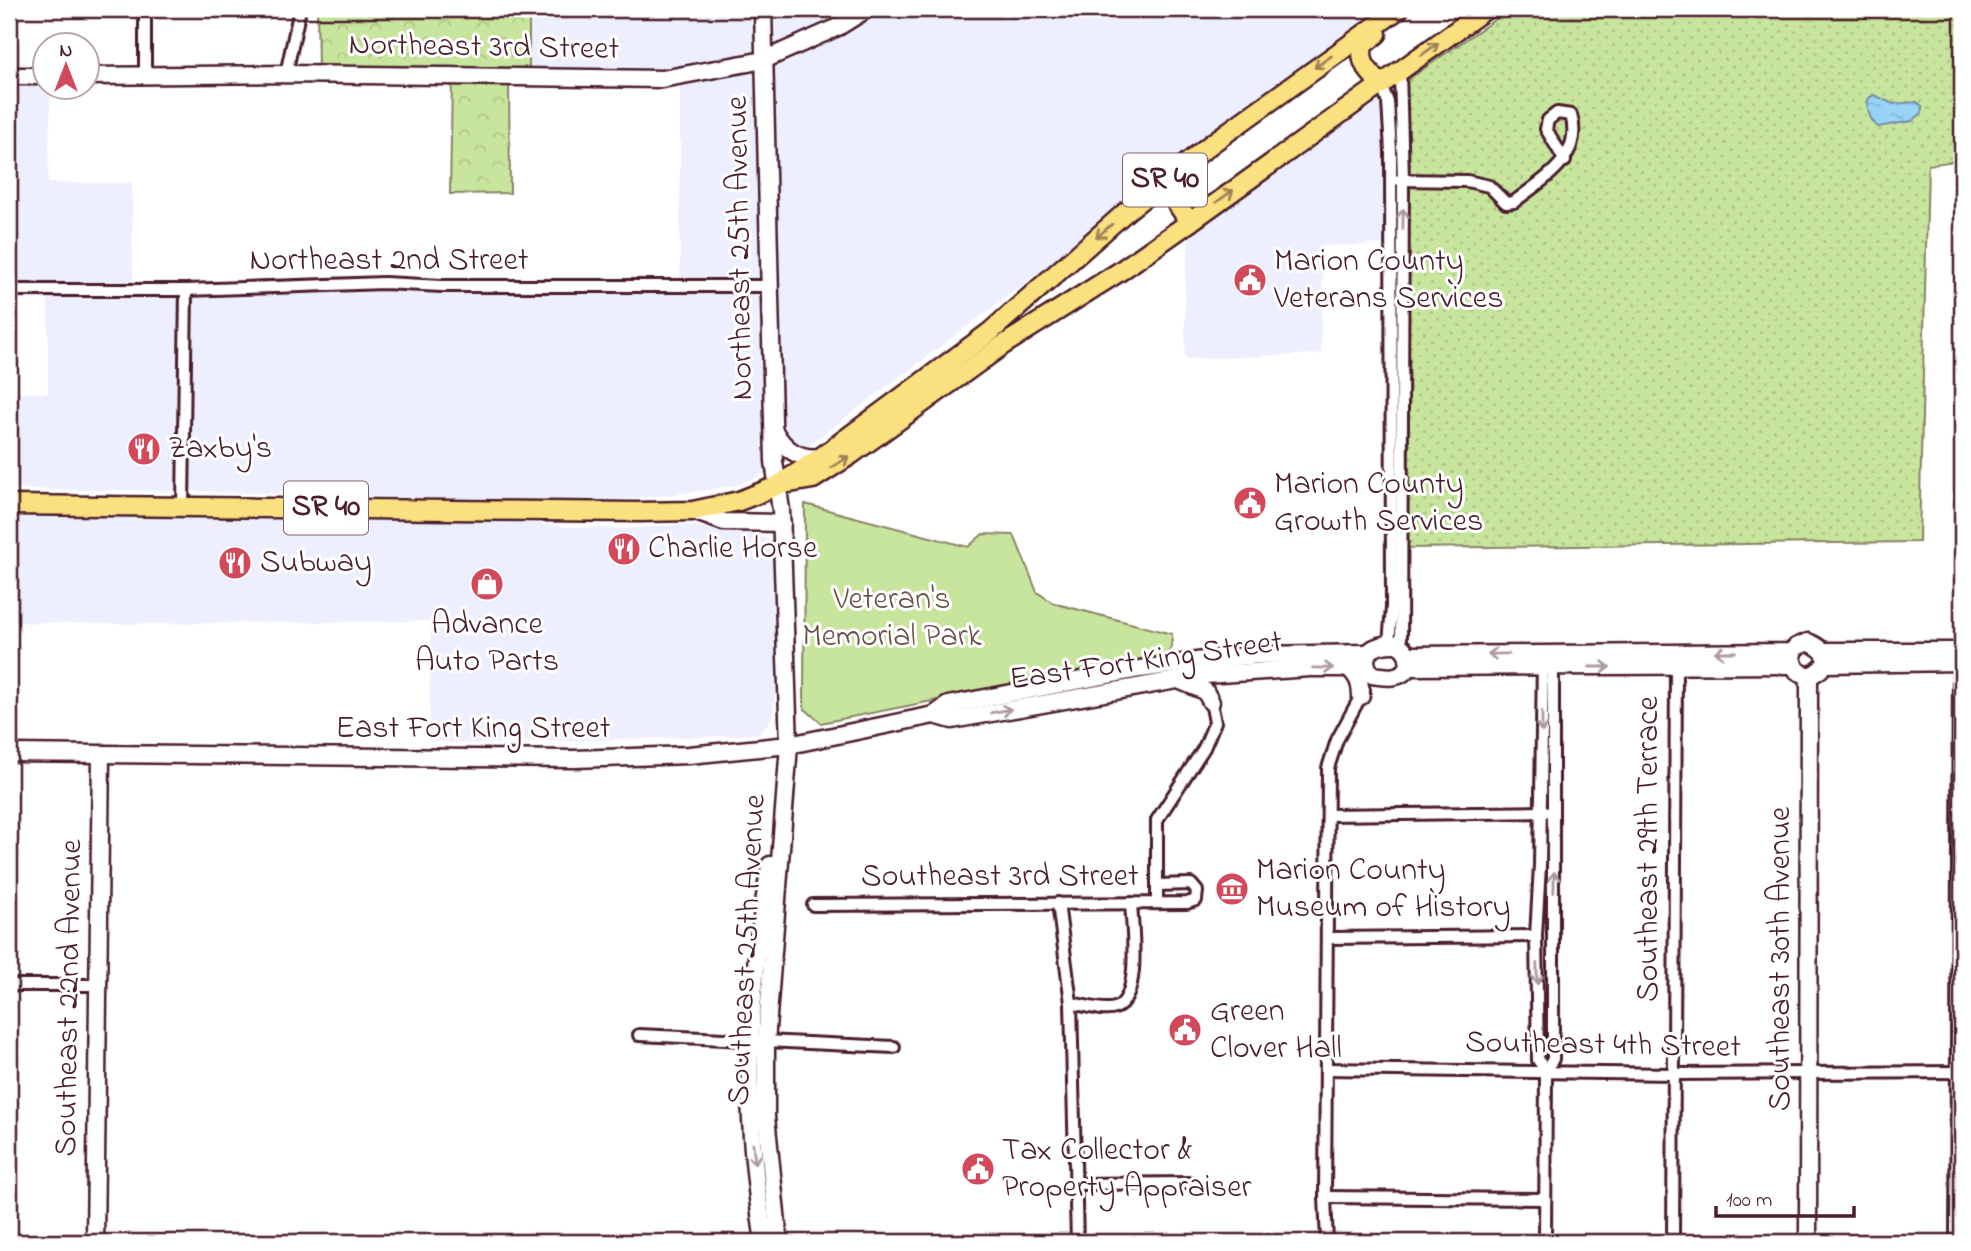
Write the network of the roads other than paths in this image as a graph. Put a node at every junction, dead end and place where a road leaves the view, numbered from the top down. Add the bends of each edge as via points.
1 (145, 9) edge
2 (300, 9) edge
3 (763, 9) edge
4 (867, 9) edge
5 (1399, 9) edge
6 (1410, 9) edge
7 (1486, 9) edge
8 (764, 60) junction
9 (1400, 71) junction
10 (286, 74) junction
11 (9, 76) edge
12 (32, 76) edge
13 (102, 76) edge
14 (145, 76) junction
15 (1381, 85) junction
16 (1565, 161) dead end
17 (1397, 180) junction
18 (1162, 183) junction
19 (1190, 222) junction
20 (769, 286) junction
21 (9, 290) edge
22 (186, 290) junction
23 (773, 429) junction
24 (821, 457) junction
25 (777, 486) junction
26 (9, 505) edge
27 (183, 506) junction
28 (693, 511) junction
29 (782, 523) junction
30 (1402, 653) junction
31 (1793, 658) junction
32 (1825, 658) junction
33 (1961, 658) edge
34 (1548, 660) junction
35 (1369, 665) junction
36 (1676, 667) junction
37 (1205, 668) junction
38 (1349, 668) junction
39 (1233, 673) junction
40 (1810, 676) junction
41 (1174, 680) junction
42 (1361, 696) junction
43 (1211, 702) junction
44 (934, 715) junction
45 (789, 745) junction
46 (9, 753) edge
47 (101, 755) junction
48 (1541, 812) junction
49 (1554, 812) junction
50 (1328, 815) junction
51 (1157, 885) junction
52 (1058, 903) junction
53 (1131, 903) junction
54 (1157, 903) junction
55 (813, 905) dead end
56 (1536, 936) junction
57 (1328, 938) junction
58 (9, 985) edge
59 (99, 985) junction
60 (1071, 1003) junction
61 (639, 1035) dead end
62 (758, 1042) junction
63 (894, 1047) dead end
64 (1327, 1069) junction
65 (1546, 1071) junction
66 (1959, 1072) edge
67 (1674, 1074) junction
68 (1810, 1075) junction
69 (1193, 1183) dead end
70 (1074, 1184) junction
71 (1325, 1197) junction
72 (1545, 1199) junction
73 (95, 1242) edge
74 (764, 1242) edge
75 (779, 1242) edge
76 (1077, 1242) edge
77 (1327, 1242) edge
78 (1545, 1242) edge
79 (1672, 1242) edge
80 (1808, 1242) edge
81 (1955, 1242) edge

1 - 14 street
2 - 10 street
3 - 8 street, Northeast 25th Avenue
4 - 8 street, Northeast 3rd Street
5 -> 18 main road, SR 40
6 - 15 main road via 1363,44 1362,63
9 -> 7 main road, SR 40
8 - 10 street, Northeast 3rd Street via 662,79
8 - 20 street, Northeast 25th Avenue
9 - 15 main road, SR 40
9 - 17 street
10 - 14 street, Northeast 3rd Street
11 - 12 street
13 - 14 street, Northeast 3rd Street
15 - 17 street via 1388,102
19 -> 15 main road, SR 40
16 - 17 street via 1514,202 1506,203 1489,186 1466,181
17 - 30 street
18 - 19 main road
18 -> 24 main road, SR 40 via 990,332
25 -> 19 main road, SR 40 via 813,479 1003,345
20 - 22 street, Northeast 2nd Street via 384,283
20 - 23 street, Northeast 25th Avenue
21 - 22 street, Northeast 2nd Street
22 - 27 street
23 - 24 street via 786,449 799,456
23 - 25 street, Northeast 25th Avenue
24 - 25 main road, SR 40
25 - 28 main road, SR 40 via 739,501
25 - 29 street, Southeast 25th Avenue
26 - 27 main road, SR 40
27 - 28 main road, SR 40
28 - 29 street via 724,522
29 - 45 street, Southeast 25th Avenue
30 - 34 street
30 - 35 street via 1378,645
30 - 35 street via 1404,674 1393,678
31 - 32 street via 1796,647 1808,642 1821,646
31 -> 34 street
31 - 36 street
31 - 40 street via 1797,671
32 - 33 street
32 - 40 street via 1821,671
33 - 66 street
34 -> 36 street
34 -> 48 street
34 - 49 street
35 - 37 street, East Fort King Street via 1259,655
35 - 38 street, East Fort King Street
35 - 42 street
36 - 67 street, Southeast 29th Terrace
37 - 39 street, East Fort King Street
37 - 41 street, East Fort King Street
37 - 43 street
37 - 44 street, East Fort King Street via 1140,669 948,705
39 -> 38 street, East Fort King Street
38 - 42 street via 1361,685
39 - 43 street
40 - 68 street, Southeast 30th Avenue
41 - 43 street via 1197,686
44 -> 41 street, East Fort King Street via 952,720
42 - 50 street via 1328,768
43 - 51 street via 1215,722 1204,748 1157,820
44 - 45 street, East Fort King Street
45 - 47 street, East Fort King Street via 575,759
45 - 62 street, Southeast 25th Avenue
46 - 47 street, East Fort King Street
47 - 59 street, Southeast 22nd Avenue
48 - 49 street
48 - 50 street
48 - 56 street
65 -> 49 street via 1553,1059
50 - 57 street
51 - 54 street
51 - 54 street, Southeast 3rd Street via 1191,884 1197,891 1196,900 1187,903
52 - 53 street, Southeast 3rd Street
52 - 55 street, Southeast 3rd Street
52 - 60 street
53 - 54 street, Southeast 3rd Street
53 - 60 street via 1133,971 1122,1004 1112,1009
56 - 57 street
56 -> 65 street via 1538,1060
57 - 64 street
58 - 59 street
59 - 73 street, Southeast 22nd Avenue
60 - 70 street
61 - 62 street
62 - 63 street
62 -> 74 street, Southeast 25th Avenue via 751,1119
62 - 75 street, Southeast 25th Avenue
64 - 65 street, Southeast 4th Street
64 - 71 street
65 - 67 street, Southeast 4th Street
65 - 72 street
66 - 68 street, Southeast 4th Street
66 - 81 street
67 - 68 street, Southeast 4th Street
67 - 79 street, Southeast 29th Terrace
68 - 80 street, Southeast 30th Avenue
69 - 70 street
70 - 76 street
71 - 72 street
71 - 77 street
72 - 78 street

